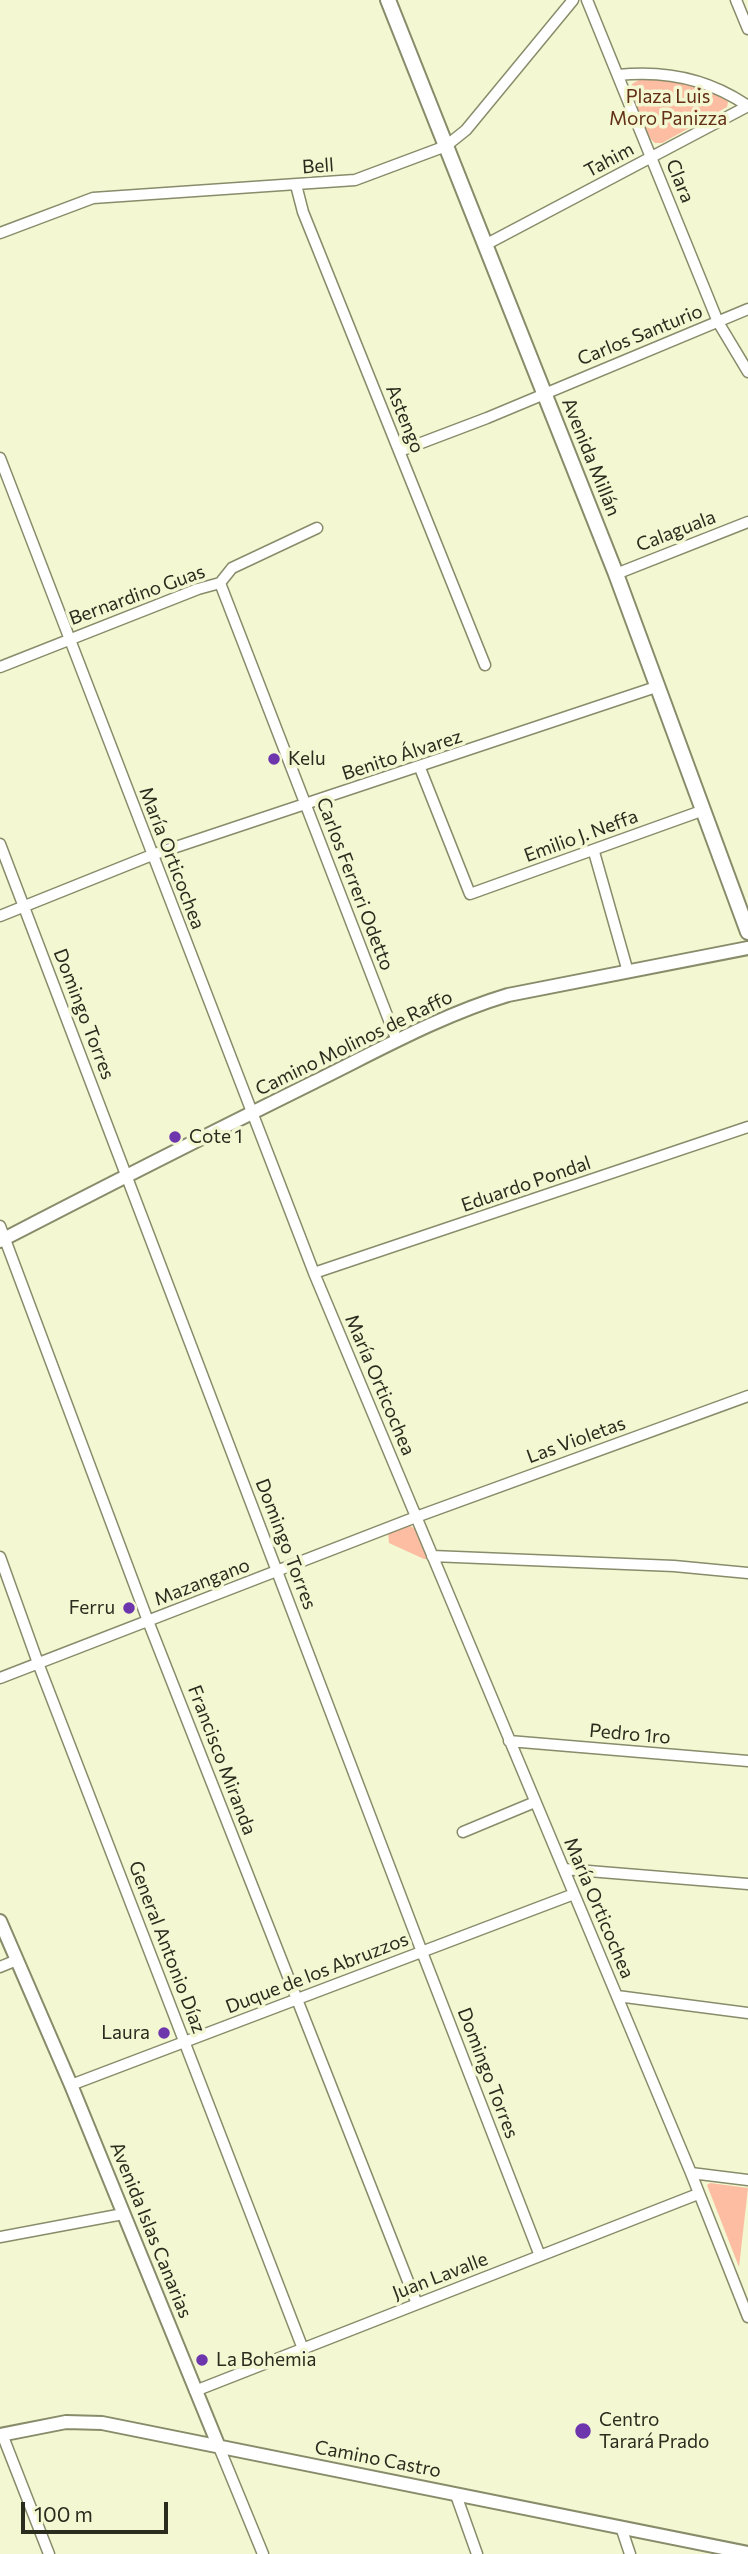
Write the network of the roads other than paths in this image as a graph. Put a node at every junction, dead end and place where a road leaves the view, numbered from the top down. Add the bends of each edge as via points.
1 (388, 0) edge
2 (573, 0) edge
3 (587, 0) edge
4 (736, 0) edge
5 (748, 29) edge
6 (618, 75) junction
7 (748, 106) edge
8 (446, 146) junction
9 (652, 158) junction
10 (296, 185) junction
11 (0, 233) edge
12 (485, 244) junction
13 (748, 309) edge
14 (718, 322) junction
15 (748, 372) edge
16 (544, 392) junction
17 (400, 451) junction
18 (0, 458) edge
19 (748, 522) edge
20 (317, 528) dead end
21 (616, 574) junction
22 (220, 583) junction
23 (70, 638) junction
24 (485, 665) dead end
25 (0, 667) edge
26 (659, 686) junction
27 (420, 768) junction
28 (306, 806) junction
29 (704, 810) junction
30 (0, 844) edge
31 (594, 852) junction
32 (152, 855) junction
33 (24, 906) junction
34 (0, 916) edge
35 (748, 932) edge
36 (748, 948) edge
37 (628, 972) junction
38 (397, 1041) junction
39 (251, 1113) junction
40 (748, 1128) edge
41 (127, 1175) junction
42 (0, 1226) edge
43 (3, 1240) edge
44 (314, 1273) junction
45 (748, 1396) edge
46 (416, 1517) junction
47 (432, 1556) junction
48 (0, 1557) edge
49 (278, 1571) junction
50 (748, 1573) edge
51 (148, 1621) junction
52 (38, 1663) junction
53 (0, 1678) edge
54 (509, 1741) junction
55 (748, 1761) edge
56 (535, 1802) junction
57 (464, 1832) dead end
58 (564, 1869) junction
59 (748, 1884) edge
60 (574, 1894) junction
61 (0, 1922) edge
62 (422, 1952) junction
63 (17, 1960) junction
64 (0, 1967) edge
65 (617, 1996) junction
66 (297, 1999) junction
67 (748, 2013) edge
68 (184, 2042) junction
69 (71, 2085) junction
70 (691, 2173) junction
71 (748, 2180) edge
72 (698, 2194) junction
73 (123, 2214) junction
74 (0, 2237) edge
75 (540, 2256) junction
76 (417, 2304) junction
77 (748, 2317) edge
78 (303, 2349) junction
79 (195, 2391) junction
80 (1, 2434) edge
81 (219, 2446) junction
82 (456, 2495) junction
83 (621, 2527) junction
84 (748, 2553) edge
85 (49, 2554) edge
86 (262, 2554) edge
87 (477, 2554) edge
88 (630, 2554) edge

1 - 8 main road, Avenida Millán
2 - 8 street, Bell via 466,130
3 - 6 street, Clara
4 - 5 street
6 - 7 street, Tahim via 661,73 691,79
6 - 9 street, Clara
7 - 9 street, Tahim
8 - 10 street, Bell via 364,178
8 - 12 main road, Avenida Millán
9 - 12 street, Tahim
9 - 14 street, Clara
10 - 11 street, Bell via 93,198
10 - 17 street, Astengo
12 - 16 main road, Avenida Millán
13 - 14 street, Carlos Santurio
14 - 15 street, Clara
14 - 16 street, Carlos Santurio
16 - 17 street
16 - 21 main road, Avenida Millán
17 - 24 street, Astengo
18 - 23 street, María Orticochea
19 - 21 street, Calaguala
20 - 22 street, Bernardino Guas via 232,568
21 - 26 main road, Avenida Millán
22 - 23 street, Bernardino Guas
22 - 28 street, Carlos Ferreri Odetto
23 - 25 street, Bernardino Guas
23 - 32 street, María Orticochea
26 - 27 street, Benito Álvarez
26 - 29 main road, Avenida Millán
27 - 28 street, Benito Álvarez
27 - 31 street, Emilio J. Neffa via 470,894
28 - 32 street, Benito Álvarez
28 - 38 street, Carlos Ferreri Odetto
29 - 31 street, Emilio J. Neffa
29 - 35 main road, Avenida Millán
30 - 33 street, Domingo Torres
31 - 37 street
32 - 33 street, Benito Álvarez
32 - 39 street, María Orticochea
33 - 34 street, Benito Álvarez
33 - 41 street, Domingo Torres
36 - 37 street, Camino Molinos de Raffo
37 - 38 street, Camino Molinos de Raffo via 481,1003
38 - 39 street, Camino Molinos de Raffo
39 - 41 street, Camino Molinos de Raffo
39 - 44 street, María Orticochea
40 - 44 street, Eduardo Pondal
41 - 43 street, Camino Molinos de Raffo
41 - 49 street, Domingo Torres
42 - 43 street, Francisco Miranda
43 - 51 street, Francisco Miranda
44 - 46 street, María Orticochea
45 - 46 street, Las Violetas
46 - 47 street, María Orticochea
46 - 49 street, Mazangano
47 - 50 street
47 - 54 street, María Orticochea
48 - 52 street, General Antonio Díaz
49 - 51 street, Mazangano
49 - 62 street, Domingo Torres
51 - 52 street, Mazangano
51 - 66 street, Francisco Miranda
52 - 53 street, Mazangano
52 - 68 street, General Antonio Díaz
54 - 55 street, Pedro 1ro
54 - 56 street, María Orticochea
56 - 57 street
56 - 58 street, María Orticochea
58 - 59 street
58 - 60 street, María Orticochea
60 - 62 street, Duque de los Abruzzos
60 - 65 street, María Orticochea
61 - 63 street, Avenida Islas Canarias
62 - 66 street, Duque de los Abruzzos
62 - 75 street, Domingo Torres
63 - 64 street
63 - 69 street, Avenida Islas Canarias
65 - 67 street
65 - 70 street, María Orticochea
66 - 68 street, Duque de los Abruzzos
66 - 76 street, Francisco Miranda
68 - 69 street, Duque de los Abruzzos
68 - 78 street, General Antonio Díaz
69 - 73 street, Avenida Islas Canarias
70 - 71 street
70 - 72 street, María Orticochea
72 - 75 street, Juan Lavalle
72 - 77 street, María Orticochea
73 - 74 street
73 - 79 street, Avenida Islas Canarias
75 - 76 street, Juan Lavalle
76 - 78 street, Juan Lavalle
78 - 79 street, Juan Lavalle
79 - 81 street, Avenida Islas Canarias
80 - 81 street, Camino Castro via 85,2421
80 - 85 street
81 - 82 street, Camino Castro
81 - 86 street, Avenida Islas Canarias
82 - 83 street, Camino Castro
82 - 87 street
83 - 84 street, Camino Castro
83 - 88 street

